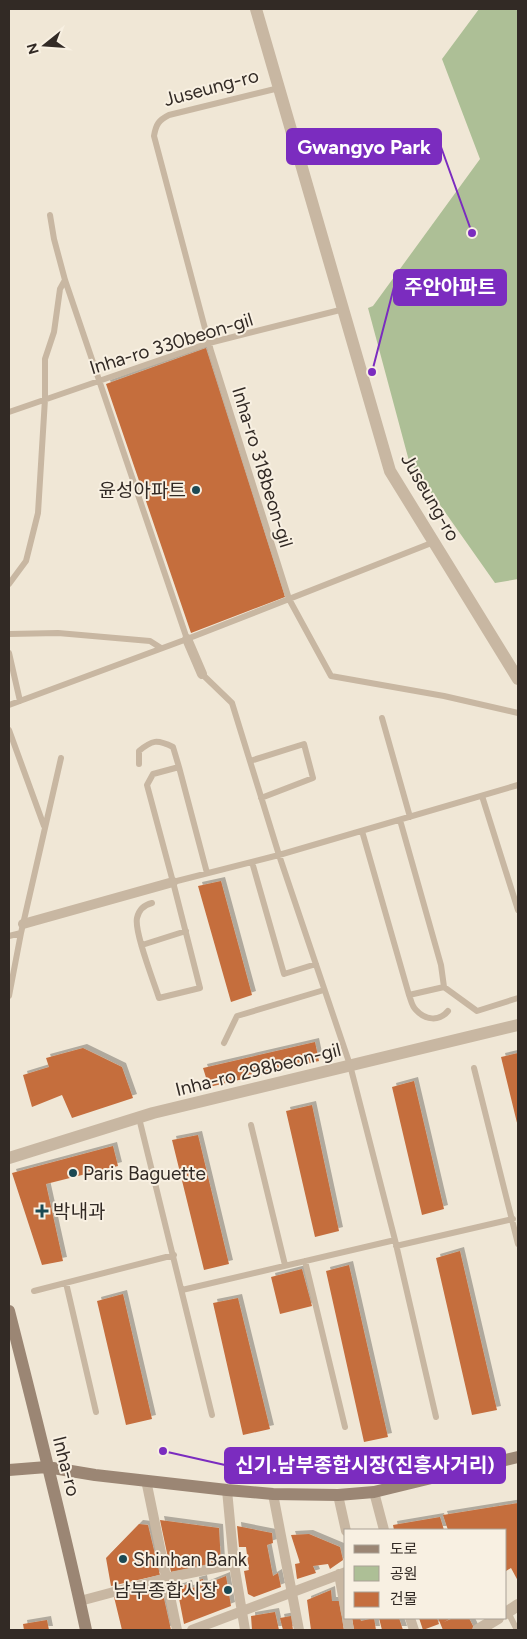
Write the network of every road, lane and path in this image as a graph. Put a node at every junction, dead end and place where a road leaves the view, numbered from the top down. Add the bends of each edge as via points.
1 (256, 9) edge
2 (279, 88) junction
3 (155, 126) joint
4 (50, 215) dead end
5 (66, 280) junction
6 (344, 309) junction
7 (210, 343) junction
8 (98, 381) junction
9 (45, 399) junction
10 (9, 412) edge
11 (434, 542) junction
12 (9, 584) edge
13 (289, 599) junction
14 (9, 634) edge
15 (187, 639) junction
16 (161, 648) junction
17 (9, 653) edge
18 (202, 674) joint
19 (518, 679) edge
20 (20, 701) junction
21 (9, 705) edge
22 (518, 712) edge
23 (382, 718) dead end
24 (9, 730) edge
25 (61, 758) dead end
26 (250, 761) junction
27 (139, 764) dead end
28 (179, 767) junction
29 (518, 785) edge
30 (482, 796) junction
31 (261, 798) junction
32 (410, 817) junction
33 (400, 820) junction
34 (45, 827) junction
35 (362, 831) junction
36 (279, 855) junction
37 (252, 862) junction
38 (208, 873) junction
39 (173, 882) junction
40 (152, 903) dead end
41 (518, 910) edge
42 (22, 928) junction
43 (186, 931) junction
44 (9, 936) edge
45 (142, 945) junction
46 (316, 964) junction
47 (444, 987) junction
48 (324, 990) junction
49 (409, 995) junction
50 (9, 996) edge
51 (518, 998) edge
52 (448, 1012) dead end
53 (518, 1025) edge
54 (224, 1043) dead end
55 (350, 1065) junction
56 (474, 1068) dead end
57 (139, 1118) junction
58 (252, 1125) dead end
59 (9, 1158) edge
60 (513, 1219) junction
61 (517, 1230) edge
62 (396, 1243) junction
63 (518, 1244) edge
64 (174, 1255) junction
65 (304, 1261) junction
66 (285, 1266) junction
67 (66, 1283) junction
68 (182, 1290) junction
69 (34, 1291) dead end
70 (9, 1311) edge
71 (96, 1412) dead end
72 (212, 1415) dead end
73 (436, 1417) dead end
74 (345, 1427) dead end
75 (518, 1457) edge
76 (47, 1467) junction
77 (9, 1470) edge
78 (146, 1480) junction
79 (227, 1490) junction
80 (374, 1492) junction
81 (273, 1494) junction
82 (338, 1495) junction
83 (345, 1526) edge
84 (384, 1529) edge
85 (234, 1564) junction
86 (342, 1573) edge
87 (166, 1578) junction
88 (293, 1592) junction
89 (344, 1593) edge
90 (80, 1601) junction
91 (241, 1611) junction
92 (508, 1612) edge
93 (496, 1619) edge
94 (86, 1630) edge
95 (178, 1630) edge
96 (192, 1630) edge
97 (245, 1630) edge
98 (299, 1630) edge
99 (478, 1630) edge
100 (517, 1630) edge

1 - 2 street, Juseung-ro
2 - 3 lane, Juseung-ro via 169,115
2 - 6 street, Juseung-ro
3 - 7 lane, Inha-ro 318beon-gil via 154,136
4 - 5 lane
5 - 8 lane
5 - 9 lane via 60,289 54,332 46,359
6 - 7 lane, Inha-ro 330beon-gil
6 - 11 street, Juseung-ro via 390,471
7 - 8 lane, Inha-ro 330beon-gil
7 - 13 lane, Inha-ro 318beon-gil
8 - 9 lane, Inha-ro 330beon-gil
8 - 15 lane
9 - 10 lane, Inha-ro 330beon-gil
9 - 12 lane via 38,513 26,561
11 - 13 lane
11 - 19 street, Juseung-ro
13 - 15 lane
13 - 22 lane, Inha-ro 318beon-gil via 331,676
14 - 16 lane via 58,633 150,641
15 - 16 lane
15 - 18 street
16 - 20 lane
17 - 20 lane
18 - 26 lane via 232,703
20 - 21 lane
23 - 32 lane
24 - 34 lane
25 - 34 lane
26 - 31 lane
26 - 31 lane via 304,744 313,778
27 - 28 lane via 139,751 149,743 161,741 173,746
28 - 38 lane
28 - 39 lane via 153,774 147,785
29 - 30 lane
30 - 32 lane
30 - 41 lane
31 - 36 lane
32 - 33 lane
33 - 35 lane
33 - 47 lane via 441,965
34 - 42 lane
35 - 36 lane
35 - 49 lane
36 - 37 lane
36 - 46 lane
37 - 38 lane
37 - 46 lane via 284,974
38 - 39 lane
39 - 42 street
39 - 43 lane
40 - 45 lane via 144,905 136,920
42 - 44 lane
42 - 50 lane
43 - 45 lane
43 - 45 lane via 200,988 159,998
46 - 48 lane
47 - 49 lane
47 - 51 lane via 477,1011
48 - 54 lane via 237,1016
48 - 55 lane
49 - 52 lane via 414,1009 424,1017 435,1019
53 - 55 street, Inha-ro 298beon-gil
55 - 57 street, Inha-ro 298beon-gil
55 - 62 lane
56 - 60 lane
57 - 59 street, Inha-ro 298beon-gil
57 - 64 lane
58 - 66 lane
60 - 61 lane
60 - 62 lane
61 - 63 lane
62 - 65 lane
62 - 73 lane
64 - 67 lane
64 - 68 lane
65 - 66 lane
65 - 74 lane
66 - 68 lane
67 - 69 lane
67 - 71 lane
68 - 72 lane
70 - 76 main road, Inha-ro
75 - 80 main road
76 - 77 main road
76 - 78 main road
76 - 90 main road, Inha-ro
78 - 79 main road
78 - 87 street
79 - 81 main road
79 - 85 street
80 - 82 main road
80 - 84 street
81 - 82 main road
81 - 88 street
82 - 83 street
85 - 87 street
85 - 91 street
86 - 88 street
86 - 89 street
87 - 90 street
87 - 95 street
88 - 91 street
88 - 98 street
90 - 94 main road, Inha-ro
91 - 96 street
91 - 97 street
92 - 100 lane
93 - 99 street

